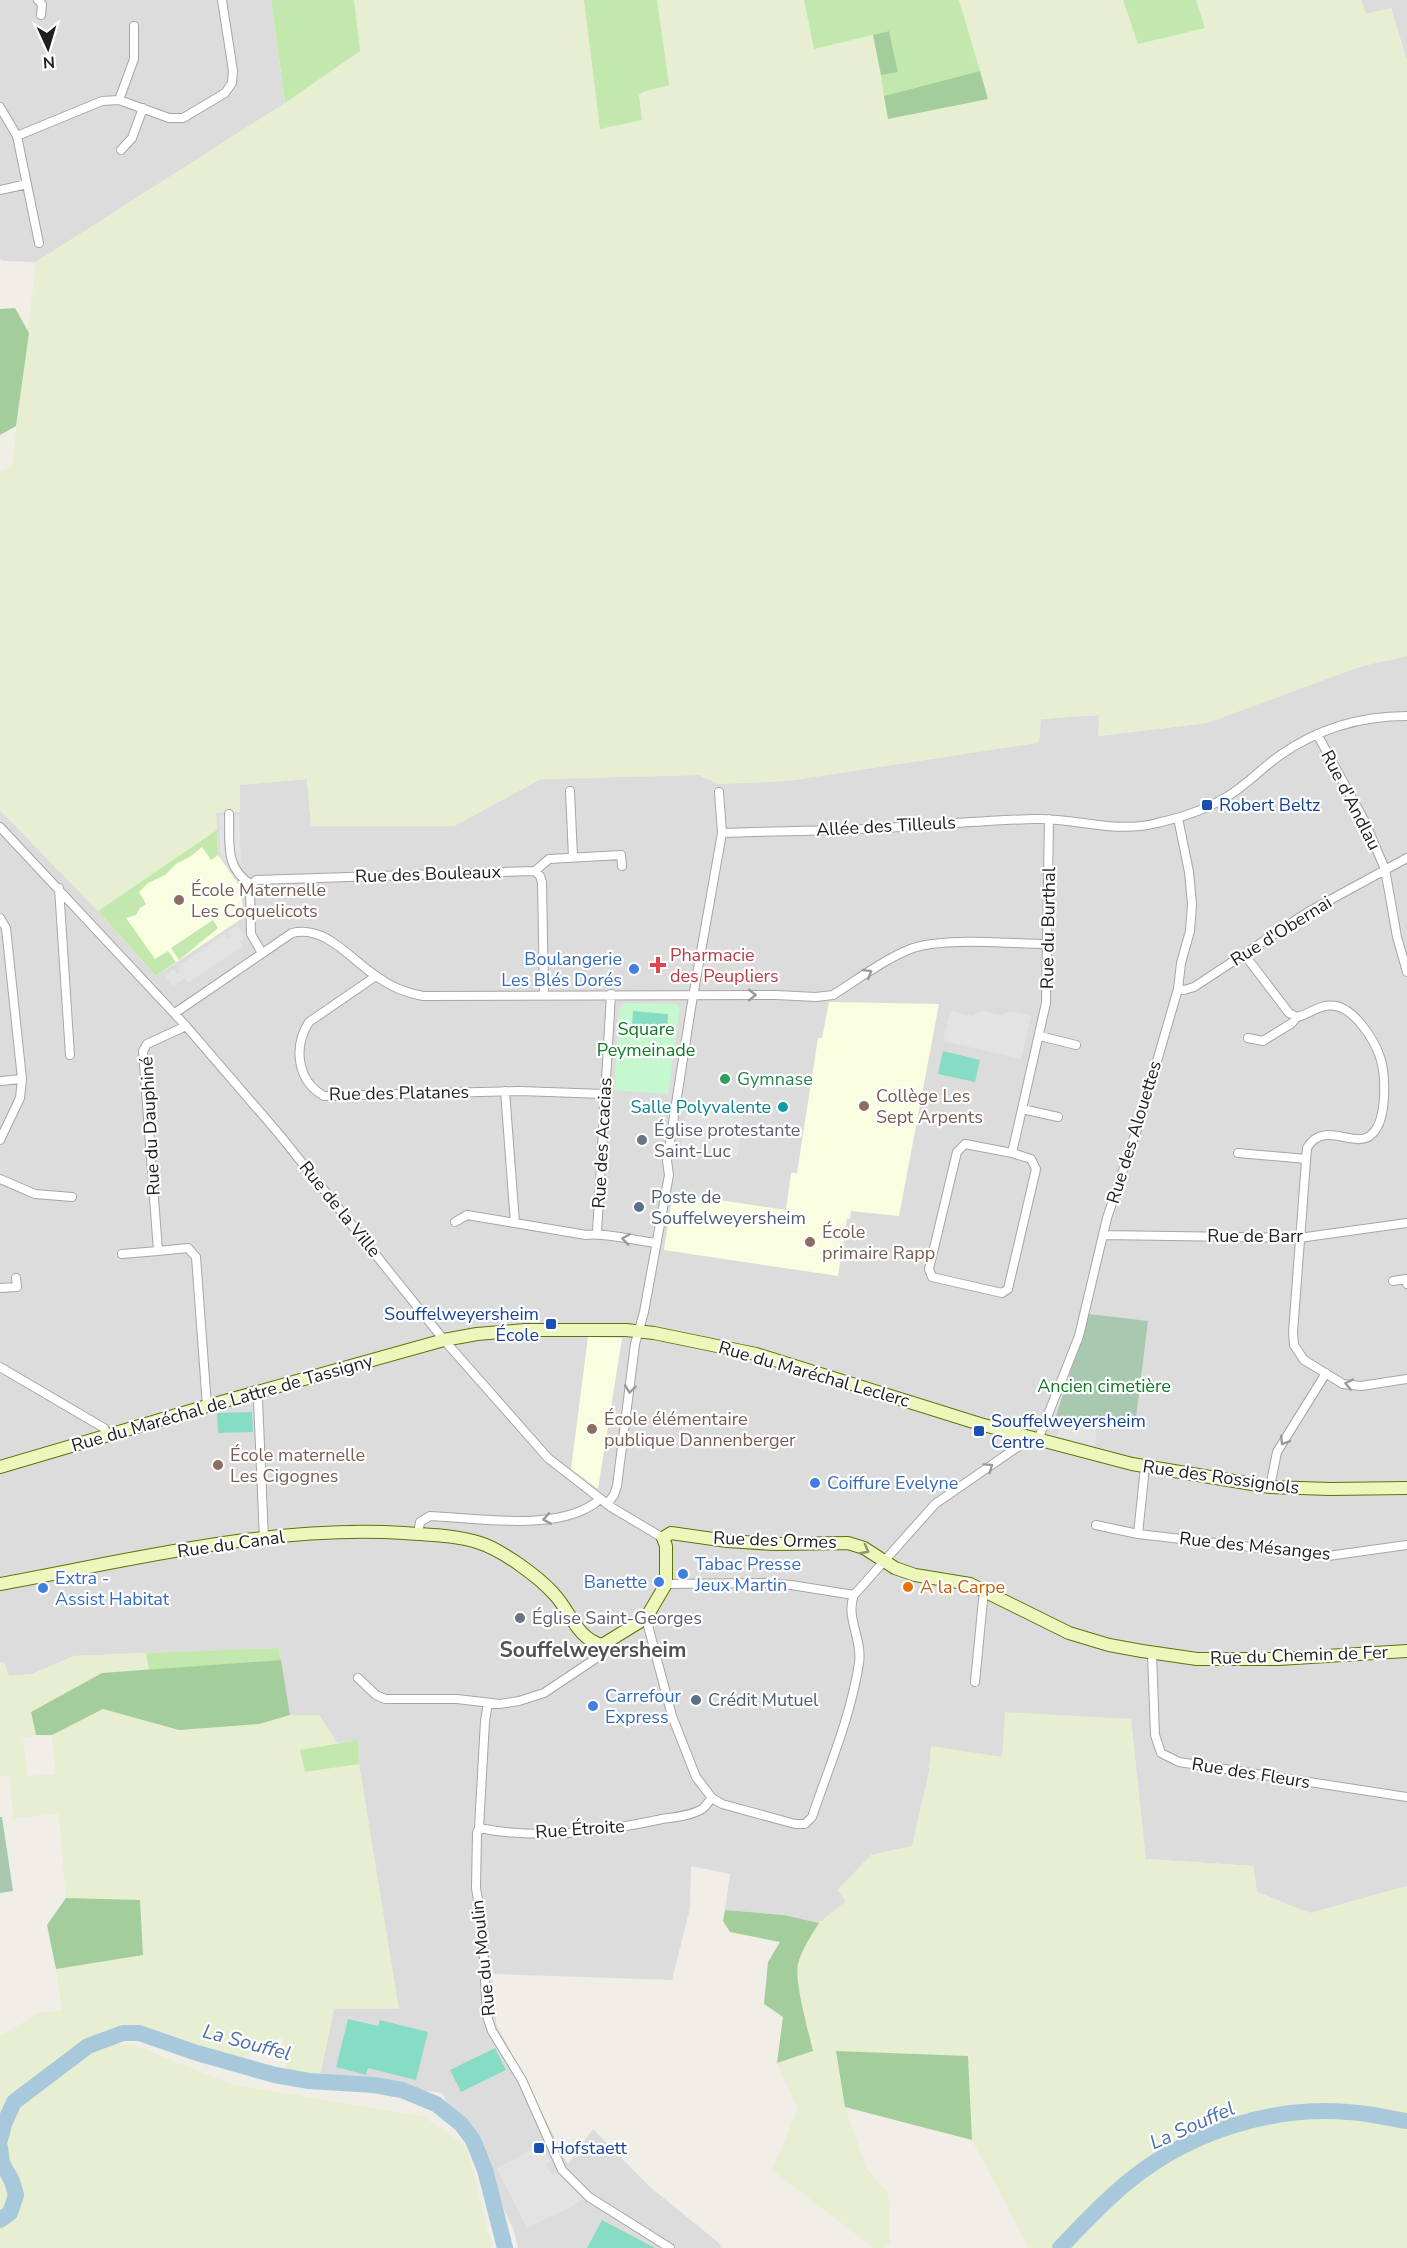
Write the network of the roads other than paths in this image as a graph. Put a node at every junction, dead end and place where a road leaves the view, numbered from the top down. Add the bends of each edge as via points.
1 (38, 0) edge
2 (222, 0) edge
3 (41, 15) dead end
4 (134, 26) dead end
5 (119, 99) junction
6 (0, 107) edge
7 (143, 108) junction
8 (17, 135) junction
9 (121, 150) dead end
10 (27, 184) junction
11 (0, 189) edge
12 (39, 243) dead end
13 (1407, 716) edge
14 (1317, 734) junction
15 (570, 791) dead end
16 (719, 792) dead end
17 (229, 814) dead end
18 (1178, 818) junction
19 (1049, 819) junction
20 (0, 827) edge
21 (722, 832) junction
22 (573, 857) junction
23 (1407, 858) edge
24 (622, 866) dead end
25 (538, 868) junction
26 (1385, 869) junction
27 (252, 885) junction
28 (59, 888) junction
29 (0, 918) edge
30 (1047, 945) junction
31 (262, 953) junction
32 (1244, 954) junction
33 (1407, 972) edge
34 (376, 976) junction
35 (1178, 988) junction
36 (544, 994) junction
37 (611, 994) junction
38 (694, 994) junction
39 (175, 1013) junction
40 (1297, 1017) junction
41 (186, 1026) junction
42 (1040, 1036) junction
43 (1248, 1038) dead end
44 (1076, 1045) dead end
45 (70, 1055) dead end
46 (22, 1079) junction
47 (0, 1081) edge
48 (505, 1091) junction
49 (604, 1094) junction
50 (1022, 1109) junction
51 (1058, 1117) dead end
52 (0, 1140) edge
53 (1238, 1153) dead end
54 (1012, 1154) junction
55 (1306, 1160) junction
56 (0, 1179) edge
57 (72, 1197) dead end
58 (455, 1222) dead end
59 (514, 1223) junction
60 (1407, 1223) edge
61 (597, 1233) junction
62 (1103, 1235) junction
63 (1299, 1238) junction
64 (656, 1243) junction
65 (158, 1251) junction
66 (122, 1254) dead end
67 (16, 1278) dead end
68 (1393, 1281) dead end
69 (1407, 1284) edge
70 (0, 1288) edge
71 (639, 1331) junction
72 (444, 1340) junction
73 (0, 1367) edge
74 (1326, 1373) junction
75 (1407, 1379) edge
76 (255, 1392) junction
77 (207, 1406) junction
78 (108, 1435) junction
79 (1032, 1439) junction
80 (0, 1467) edge
81 (1145, 1467) junction
82 (1270, 1487) junction
83 (1407, 1488) edge
84 (604, 1501) junction
85 (1096, 1525) dead end
86 (418, 1534) junction
87 (1138, 1534) junction
88 (663, 1538) junction
89 (264, 1539) junction
90 (1407, 1545) edge
91 (884, 1562) junction
92 (0, 1584) edge
93 (666, 1584) junction
94 (984, 1590) junction
95 (854, 1595) junction
96 (646, 1618) junction
97 (603, 1645) junction
98 (1407, 1651) edge
99 (1152, 1653) junction
100 (358, 1678) dead end
101 (975, 1682) dead end
102 (488, 1703) junction
103 (1407, 1797) edge
104 (711, 1798) junction
105 (479, 1828) junction
106 (670, 2248) edge

1 - 3 street via 42,4
2 - 7 street via 233,71 232,83 225,93 183,118 169,118
4 - 5 street via 134,59
5 - 7 street
5 - 8 street via 102,100
6 - 8 street
7 - 9 street via 132,138
8 - 10 street
10 - 11 street
10 - 12 street
13 - 14 street, Allée des Tilleuls via 1373,717
14 - 18 street, Allée des Tilleuls via 1278,757 1222,800
14 - 26 street, Rue d'Andlau via 1364,819
15 - 22 street
16 - 21 street
17 - 27 street via 230,862
18 - 19 street, Allée des Tilleuls via 1127,827
18 - 35 street, Rue des Alouettes via 1190,872 1192,904
19 - 21 street, Allée des Tilleuls
19 - 30 street, Rue du Burthal
20 - 28 street, Rue de la Ville
21 - 38 street
22 - 24 street, Rue des Bouleaux via 621,855
22 - 25 street, Rue des Bouleaux via 549,859
23 - 26 street, Rue d'Obernai
25 - 27 street, Rue des Bouleaux via 256,880
25 - 36 street via 542,882
26 - 32 street, Rue d'Obernai
26 - 33 street, Rue d'Andlau via 1396,937
27 - 31 street via 251,934
28 - 39 street, Rue de la Ville
28 - 45 street
29 - 46 street via 6,928
38 -> 30 street via 824,997 923,945
30 - 42 street, Rue du Burthal via 1046,1003
31 - 34 street via 303,930 326,938
31 - 39 street
32 - 35 street, Rue d'Obernai via 1194,987
32 - 40 street via 1289,1013
34 - 36 street via 404,992 423,996
34 - 48 street, Rue des Platanes via 309,1022 304,1030 300,1040 302,1070 313,1090 324,1096
35 - 62 street, Rue des Alouettes
36 - 37 street
37 - 38 street
37 - 49 street, Rue des Acacias
38 - 64 street
39 - 41 street, Rue de la Ville
40 - 43 street via 1263,1041
40 - 55 street via 1318,1007 1334,1005 1347,1010 1363,1026 1380,1057 1384,1076 1384,1103 1379,1126 1372,1136 1363,1139 1320,1135 1312,1139
41 - 65 street, Rue du Dauphiné via 147,1044 143,1051
41 - 72 street, Rue de la Ville via 279,1134
42 - 44 street
42 - 50 street, Rue du Burthal
46 - 47 street
46 - 52 street via 20,1098
48 - 49 street, Rue des Platanes
48 - 59 street
49 - 61 street, Rue des Acacias
50 - 51 street
50 - 54 street, Rue du Burthal
53 - 55 street
54 - 54 street via 1031,1159 1036,1168 1008,1289 1002,1293 932,1277 929,1269 957,1152 965,1144
55 - 63 street
56 - 57 street via 35,1194
58 - 59 street via 467,1215
59 - 61 street via 586,1235
60 - 63 street, Rue de Barr
64 -> 61 street, Rue des Acacias
62 - 63 street, Rue de Barr
62 - 79 street, Rue des Alouettes via 1079,1336
63 - 74 street via 1294,1345 1304,1360
64 - 71 street
65 - 66 street
65 - 77 street via 188,1248 196,1257
67 - 70 street via 17,1287
68 - 69 street via 1406,1279
71 - 72 street, Rue du Maréchal Leclerc via 525,1330
71 - 79 street, Rue du Maréchal Leclerc via 756,1354
71 -> 84 street via 617,1486 614,1495
72 - 76 street, Rue du Maréchal de Lattre de Tassigny
72 - 84 street, Rue de la Ville via 548,1458
73 - 78 street via 104,1428
75 -> 74 street via 1361,1386 1343,1384
74 -> 82 street via 1277,1452
76 - 77 street, Rue du Maréchal de Lattre de Tassigny
76 - 89 street
77 - 78 street, Rue du Maréchal de Lattre de Tassigny
78 - 80 street, Rue du Maréchal de Lattre de Tassigny
79 - 81 street, Rue des Rossignols
91 -> 79 street via 935,1504
81 - 82 street, Rue des Rossignols
81 - 87 street
82 - 83 street, Rue des Rossignols
84 -> 86 street via 580,1512 528,1522 426,1517 420,1522
84 - 88 street, Rue de la Ville
85 - 87 street, Rue des Mésanges
86 - 89 street, Rue du Canal via 362,1531
86 - 97 street, Rue du Canal via 482,1543 514,1560 555,1594 575,1626 593,1643
87 - 90 street, Rue des Mésanges via 1328,1556
88 -> 91 street, Rue des Ormes via 671,1533 774,1544 848,1543 864,1548
88 - 93 street
89 - 92 street, Rue du Canal
91 - 94 street, Rue du Chemin de Fer via 915,1575
91 - 95 street
93 - 95 street via 775,1584
93 - 96 street
94 - 99 street, Rue du Chemin de Fer via 1078,1636
94 - 101 street
95 - 104 street via 851,1611 860,1660 812,1818 805,1824 795,1824
96 - 97 street
96 - 104 street via 672,1716 696,1777
97 - 102 street via 595,1659 544,1693 519,1701
98 - 99 street, Rue du Chemin de Fer via 1279,1659 1197,1659
99 - 103 street, Rue des Fleurs via 1155,1735 1161,1753 1179,1762
100 - 102 street via 385,1699
102 - 105 street, Rue du Moulin
104 - 105 street, Rue Étroite via 703,1808 689,1814 613,1830 565,1833
105 - 106 street, Rue du Moulin via 476,1888 487,2016 492,2031 522,2080 562,2170 589,2197

